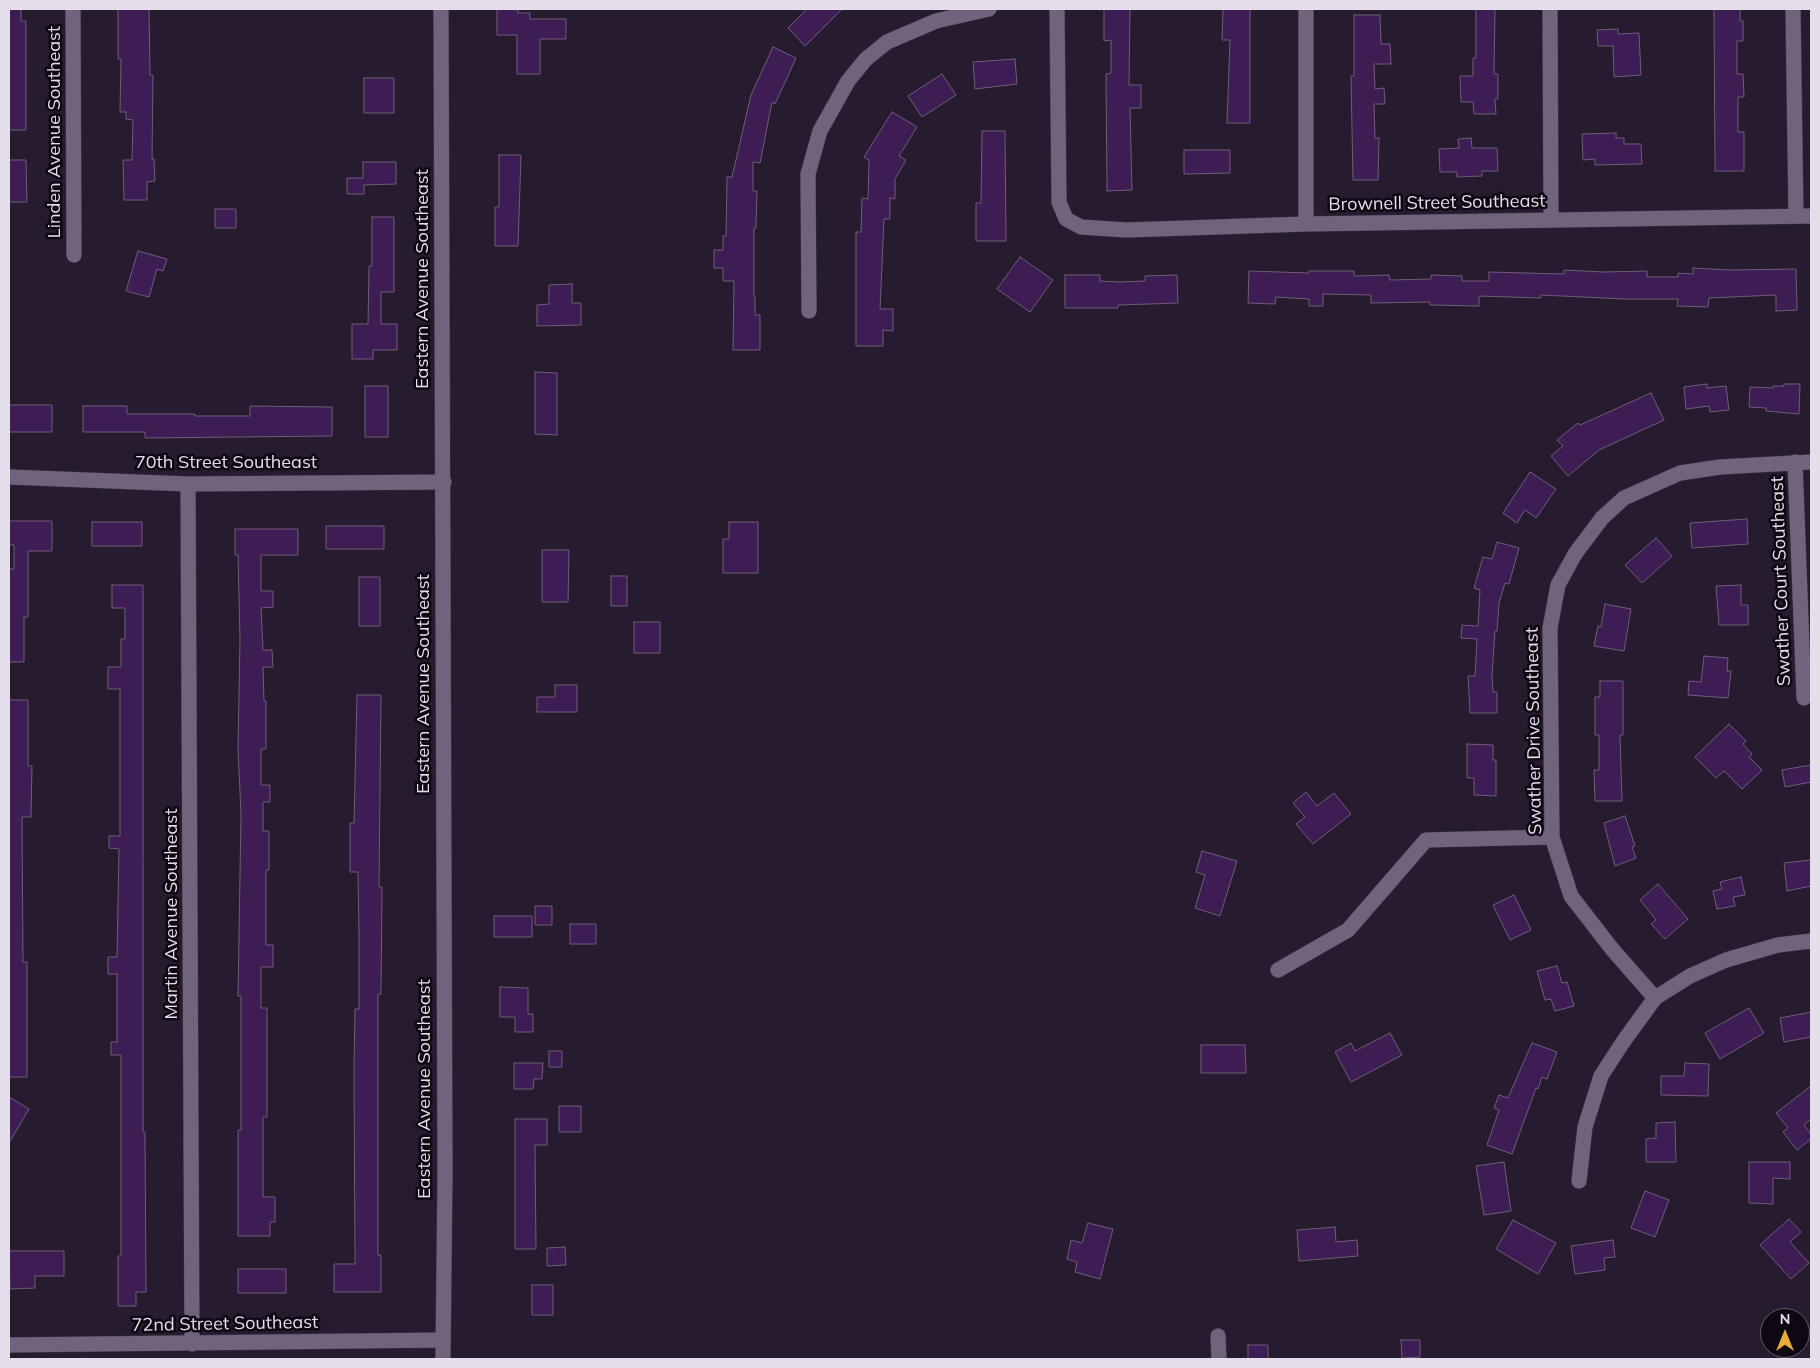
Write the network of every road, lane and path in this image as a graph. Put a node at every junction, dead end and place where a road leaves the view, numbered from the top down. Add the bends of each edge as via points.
1 (73, 9) edge
2 (441, 9) edge
3 (989, 9) edge
4 (1057, 9) edge
5 (1306, 9) edge
6 (1550, 9) edge
7 (1793, 9) edge
8 (1796, 216) junction
9 (1811, 216) edge
10 (1551, 220) junction
11 (1306, 224) junction
12 (74, 255) dead end
13 (809, 312) dead end
14 (1795, 462) junction
15 (1811, 462) edge
16 (9, 477) edge
17 (444, 482) junction
18 (188, 484) junction
19 (1804, 698) dead end
20 (1552, 837) junction
21 (1811, 941) edge
22 (1278, 970) dead end
23 (1655, 998) junction
24 (1579, 1181) dead end
25 (1218, 1336) dead end
26 (442, 1340) junction
27 (9, 1344) edge
28 (192, 1344) junction
29 (442, 1359) edge
30 (1219, 1359) edge

1 - 12 street, Linden Avenue Southeast
2 - 17 street, Eastern Avenue Southeast
3 - 13 street via 936,20 887,42 848,80 820,131 808,174
4 - 11 street, Brownell Street Southeast via 1059,202 1066,219 1081,227 1126,230
5 - 11 street
6 - 10 street
7 - 8 street
8 - 9 street, Brownell Street Southeast
8 - 10 street, Brownell Street Southeast
10 - 11 street, Brownell Street Southeast
14 - 15 street, Swather Drive Southeast
14 - 19 street, Swather Court Southeast
14 - 20 street, Swather Drive Southeast via 1680,473 1624,498 1602,518 1576,554 1558,585 1550,628
16 - 18 street, 70th Street Southeast
17 - 18 street, 70th Street Southeast
17 - 26 street, Eastern Avenue Southeast
18 - 28 street, Martin Avenue Southeast
20 - 22 street via 1426,840 1348,930
20 - 23 street, Swather Drive Southeast via 1571,896
21 - 23 street via 1778,945 1726,960 1690,976
23 - 24 street via 1601,1076 1585,1127
25 - 30 street
26 - 28 street, 72nd Street Southeast
26 - 29 street, Eastern Avenue Southeast
27 - 28 street, 72nd Street Southeast

